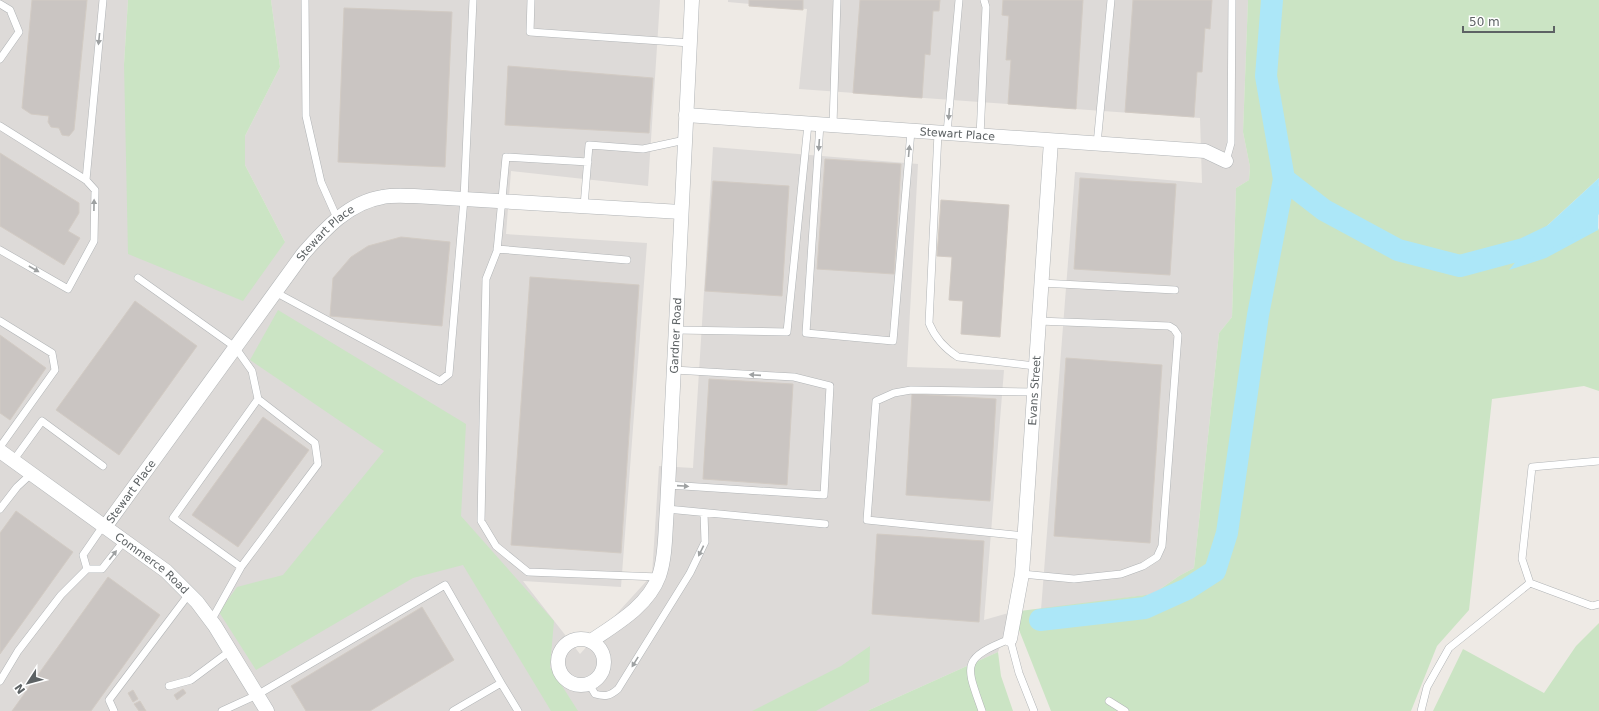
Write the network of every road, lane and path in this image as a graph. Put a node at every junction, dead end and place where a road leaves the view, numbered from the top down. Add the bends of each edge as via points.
1 (103, 0) edge
2 (304, 0) edge
3 (473, 0) edge
4 (531, 0) edge
5 (692, 0) edge
6 (837, 0) edge
7 (959, 0) edge
8 (984, 0) edge
9 (1111, 0) edge
10 (1232, 0) edge
11 (0, 4) edge
12 (690, 43) junction
13 (0, 59) edge
14 (686, 115) junction
15 (820, 124) junction
16 (0, 126) edge
17 (910, 131) junction
18 (942, 133) junction
19 (980, 136) junction
20 (685, 140) junction
21 (1051, 141) junction
22 (1097, 144) junction
23 (1226, 161) joint
24 (588, 162) junction
25 (86, 180) junction
26 (464, 199) junction
27 (501, 201) junction
28 (584, 206) junction
29 (681, 212) junction
30 (338, 218) junction
31 (497, 249) junction
32 (0, 250) edge
33 (627, 260) dead end
34 (138, 278) dead end
35 (1041, 283) junction
36 (1175, 290) dead end
37 (275, 292) junction
38 (0, 320) edge
39 (1038, 322) junction
40 (676, 330) junction
41 (236, 347) junction
42 (1035, 366) junction
43 (674, 370) junction
44 (1034, 392) junction
45 (258, 399) junction
46 (3, 455) edge
47 (1599, 462) edge
48 (103, 466) dead end
49 (31, 474) junction
50 (668, 485) junction
51 (0, 509) edge
52 (667, 509) junction
53 (704, 513) junction
54 (825, 524) dead end
55 (104, 527) junction
56 (1024, 536) junction
57 (124, 541) junction
58 (241, 567) junction
59 (87, 569) junction
60 (1022, 574) junction
61 (659, 577) junction
62 (1530, 583) junction
63 (189, 594) junction
64 (1599, 604) edge
65 (211, 622) junction
66 (1010, 639) junction
67 (591, 641) junction
68 (230, 651) junction
69 (0, 680) edge
70 (501, 683) junction
71 (589, 684) junction
72 (169, 686) dead end
73 (257, 695) junction
74 (1109, 701) dead end
75 (114, 711) edge
76 (222, 711) edge
77 (267, 711) edge
78 (453, 711) edge
79 (518, 711) edge
80 (982, 711) edge
81 (1034, 711) edge
82 (1125, 711) edge
83 (1421, 711) edge

1 -> 25 lane
2 - 30 lane via 306,116 321,182
3 - 26 lane
4 - 12 lane via 530,32
5 - 12 street, Gardner Road
6 - 15 lane
7 -> 18 lane via 950,95
8 - 19 lane via 986,7
9 - 22 lane
10 - 23 lane via 1231,143
11 - 13 lane via 10,10 19,32
12 - 14 street, Gardner Road
14 - 15 street, Stewart Place
14 - 20 street, Gardner Road
15 - 17 street, Stewart Place
15 -> 17 lane via 806,333 893,341
15 - 40 lane via 787,332
16 - 25 lane
17 - 18 street, Stewart Place
18 - 19 street, Stewart Place
18 - 42 lane via 929,323 932,332 947,350 958,357
19 - 21 street, Stewart Place
20 - 24 lane via 643,149 589,145
20 - 29 street, Gardner Road
21 - 22 street, Stewart Place
21 - 35 street, Evans Street
22 - 23 street, Stewart Place via 1205,152
24 - 27 lane via 506,157
24 - 28 lane
32 -> 25 lane via 68,289 94,241 95,190
26 - 27 street, Stewart Place
26 - 30 street, Stewart Place via 382,197 357,206
26 - 37 lane via 449,374 440,381
27 - 28 street, Stewart Place
27 - 31 lane
28 - 29 street, Stewart Place
29 - 40 street, Gardner Road
30 - 37 street, Stewart Place via 303,254
31 - 33 lane
31 - 61 lane via 486,279 481,522 496,546 528,572
34 - 41 lane
35 - 36 lane
35 - 39 street, Evans Street
37 - 41 street, Stewart Place
38 - 46 lane via 52,353 55,370
39 - 42 street, Evans Street
39 - 60 lane via 1169,326 1178,335 1162,546 1158,557 1122,574 1074,579
40 - 43 street, Gardner Road
41 - 45 lane via 252,371
41 - 55 street, Stewart Place
42 - 44 street, Evans Street
43 - 50 street, Gardner Road
50 -> 43 lane via 824,495 830,386 794,377
44 - 56 street, Evans Street
44 - 56 lane via 911,390 894,393 876,401 866,520
45 - 58 lane via 315,443 318,464
45 - 58 lane via 173,518
46 - 48 lane via 42,421
46 - 49 street, Commerce Road
47 - 62 lane via 1532,467 1522,559
49 - 51 lane
49 - 55 street, Commerce Road
50 - 52 street, Gardner Road
52 - 53 lane
52 - 61 street, Gardner Road
53 - 54 lane
53 -> 71 lane via 705,542 702,549 690,573 618,689 612,695 604,696 595,694
55 - 57 street, Commerce Road
55 - 59 lane via 84,555
56 - 60 street, Evans Street
59 -> 57 lane via 102,569
57 - 63 street, Commerce Road via 166,571
58 - 65 lane
59 - 69 lane via 61,595 18,651
60 - 66 street, Evans Street
61 - 67 street, Gardner Road via 635,609
62 - 64 lane via 1592,606
62 - 83 lane via 1449,648 1427,686
63 - 65 street, Commerce Road
63 - 75 lane via 109,700
65 - 68 street, Commerce Road
66 - 80 lane via 985,649 970,665 970,678
66 - 81 lane via 1019,673
67 - 71 street via 601,650 604,664 601,674
67 - 71 street via 584,639 567,643 562,648 558,662 562,676 569,682 576,685
68 - 72 lane via 191,680
68 - 73 street, Commerce Road
70 - 73 lane via 445,585
70 - 78 lane
70 - 79 lane
73 - 76 lane
73 - 77 street, Commerce Road
74 - 82 lane

